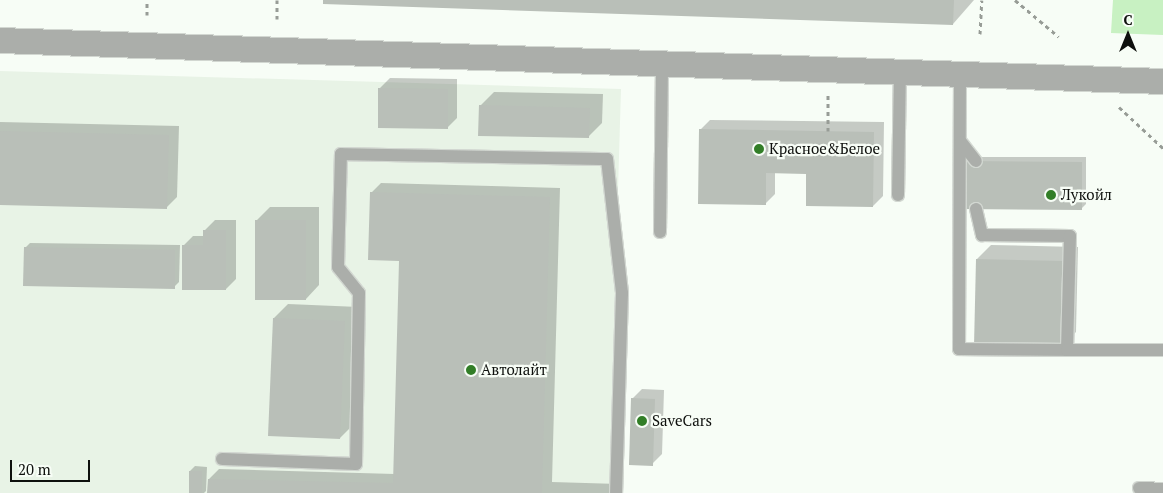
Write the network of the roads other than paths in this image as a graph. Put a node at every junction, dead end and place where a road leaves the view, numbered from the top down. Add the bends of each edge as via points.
1 (0, 40) edge
2 (662, 63) junction
3 (900, 71) junction
4 (960, 74) junction
5 (1163, 81) edge
6 (961, 142) junction
7 (976, 161) dead end
8 (898, 195) dead end
9 (976, 209) dead end
10 (660, 232) dead end
11 (1067, 350) junction
12 (1163, 350) edge
13 (222, 459) dead end
14 (1139, 488) dead end
15 (1163, 489) edge
16 (616, 493) edge

1 - 2 street
2 - 3 street
2 - 10 lane
3 - 4 street
3 - 8 lane
4 - 5 street
4 - 6 lane
6 - 7 lane
6 - 11 lane via 959,349
9 - 11 lane via 982,235 1070,236
11 - 12 lane
13 - 16 lane via 356,464 359,293 338,267 341,154 607,159 622,293
14 - 15 lane

